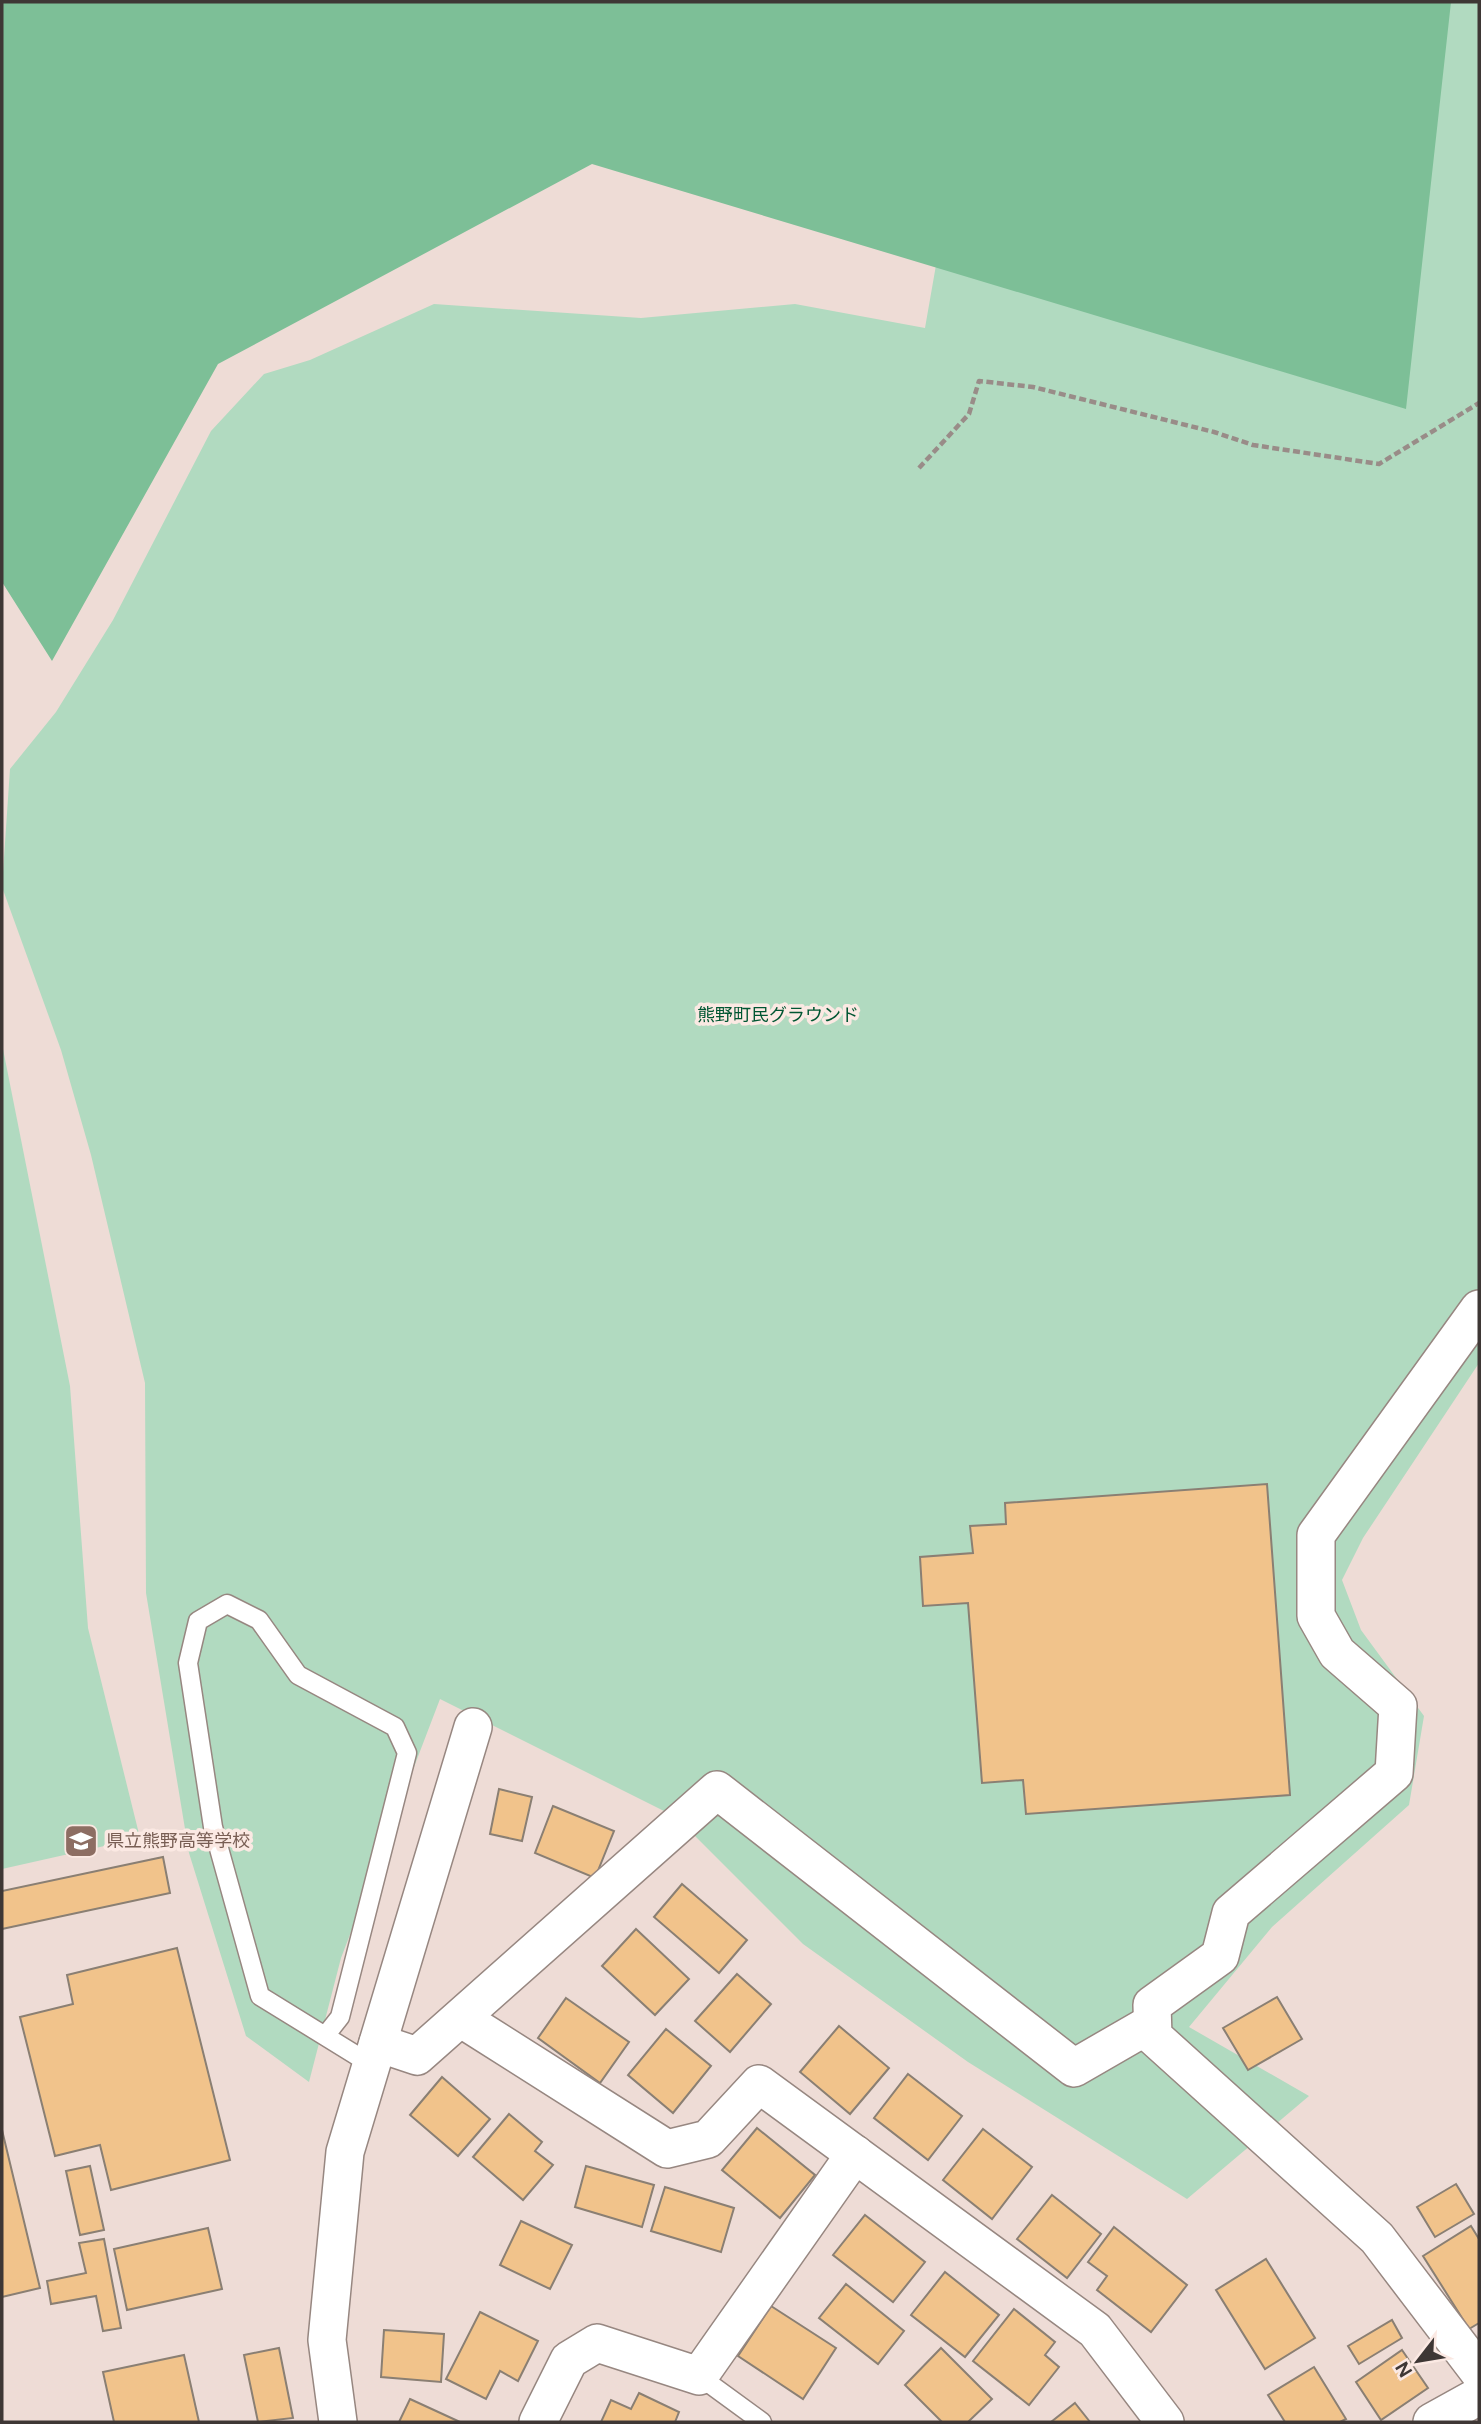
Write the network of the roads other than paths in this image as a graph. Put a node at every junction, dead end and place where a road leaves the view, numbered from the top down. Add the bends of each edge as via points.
1 (1479, 1309) edge
2 (474, 1727) dead end
3 (462, 2019) junction
4 (1152, 2023) junction
5 (325, 2036) junction
6 (375, 2054) junction
7 (855, 2154) junction
8 (1479, 2372) edge
9 (699, 2376) junction
10 (1479, 2396) edge
11 (338, 2422) edge
12 (538, 2422) edge
13 (762, 2422) edge
14 (1165, 2422) edge
15 (1432, 2422) edge

1 - 4 street via 1316,1535 1316,1616 1337,1653 1398,1706 1394,1773 1231,1913 1220,1956 1152,2005
2 - 6 street
3 - 4 street via 717,1790 1074,2068
3 - 6 street via 417,2056
3 - 7 street via 667,2148 708,2139 759,2084
4 - 8 street via 1153,2036 1377,2238
5 - 5 lane via 260,1996 213,1827 188,1662 198,1621 227,1604 258,1620 298,1675 395,1727 407,1753 340,2017
5 - 6 lane
6 - 11 street via 345,2152 327,2340
7 - 9 street
7 - 14 street via 1095,2330
9 - 12 street via 597,2343 569,2360
9 - 13 lane
10 - 15 street

